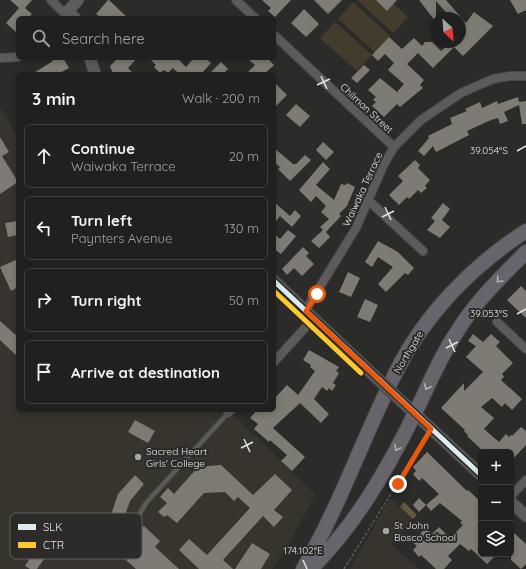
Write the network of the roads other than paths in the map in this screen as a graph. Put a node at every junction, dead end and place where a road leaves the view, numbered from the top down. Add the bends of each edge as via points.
1 (51, 0) edge
2 (78, 0) edge
3 (236, 0) edge
4 (67, 15) edge
5 (253, 16) edge
6 (276, 37) edge
7 (16, 57) edge
8 (0, 58) edge
9 (90, 60) edge
10 (94, 72) edge
11 (526, 76) edge
12 (394, 147) junction
13 (369, 201) junction
14 (526, 231) edge
15 (423, 251) dead end
16 (526, 252) edge
17 (276, 283) edge
18 (310, 314) junction
19 (497, 322) dead end
20 (526, 349) edge
21 (276, 359) edge
22 (228, 412) edge
23 (415, 413) junction
24 (478, 472) edge
25 (526, 480) edge
26 (514, 493) edge
27 (514, 505) edge
28 (140, 513) edge
29 (526, 516) edge
30 (303, 569) edge
31 (311, 569) edge

1 - 4 street
2 - 4 street
3 - 5 street
6 - 12 street, Chilman Street
7 - 8 street
9 - 10 street
11 - 12 street, Waiwaka Terrace via 493,79 461,93 421,120
12 - 13 street, Waiwaka Terrace
13 - 15 street
13 - 18 street, Waiwaka Terrace
14 - 30 highway, Northgate via 465,279 413,343 390,384 327,526
16 -> 23 highway via 465,319 444,352
17 - 18 street
18 - 21 street, Waiwaka Terrace
18 - 23 street, bridge
19 - 20 street
22 - 28 lane via 146,503
23 - 24 street
23 -> 31 highway via 361,510
25 - 26 street
27 - 29 street

